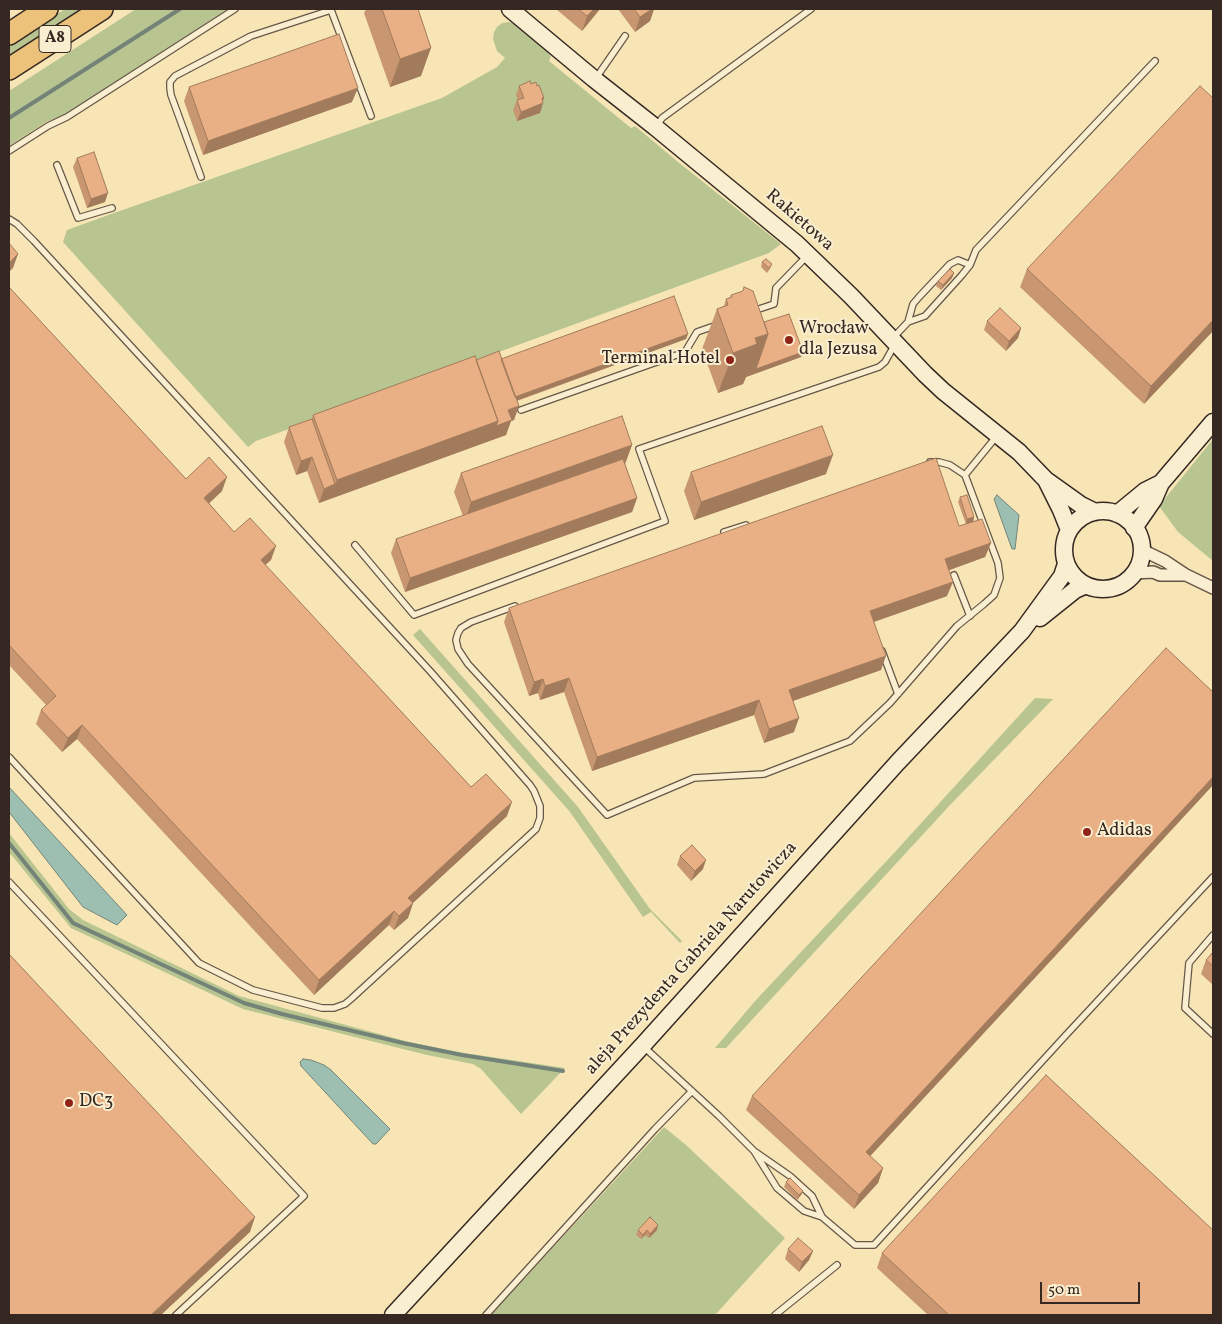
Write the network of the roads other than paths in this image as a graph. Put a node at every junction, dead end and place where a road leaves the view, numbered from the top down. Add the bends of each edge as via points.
1 (47, 9) edge
2 (102, 9) edge
3 (235, 9) edge
4 (510, 9) edge
5 (811, 9) edge
6 (9, 34) edge
7 (625, 36) dead end
8 (1155, 61) dead end
9 (9, 70) edge
10 (594, 79) junction
11 (371, 116) dead end
12 (655, 127) junction
13 (9, 151) edge
14 (57, 166) dead end
15 (201, 177) dead end
16 (112, 208) dead end
17 (9, 219) edge
18 (809, 254) junction
19 (970, 265) junction
20 (752, 312) edge
21 (724, 322) edge
22 (908, 322) junction
23 (893, 342) junction
24 (521, 410) edge
25 (1213, 422) edge
26 (998, 435) junction
27 (925, 463) edge
28 (965, 475) junction
29 (1046, 480) junction
30 (1161, 482) junction
31 (1095, 512) junction
32 (1117, 514) junction
33 (754, 522) edge
34 (1134, 528) junction
35 (1069, 530) junction
36 (717, 535) edge
37 (355, 545) dead end
38 (1142, 550) junction
39 (1066, 564) junction
40 (1134, 573) junction
41 (954, 575) dead end
42 (1186, 575) junction
43 (1086, 586) junction
44 (1213, 588) edge
45 (526, 602) edge
46 (970, 616) junction
47 (1022, 632) junction
48 (879, 643) edge
49 (898, 694) junction
50 (9, 757) edge
51 (1213, 878) edge
52 (9, 882) edge
53 (1213, 935) edge
54 (1213, 1034) edge
55 (642, 1045) junction
56 (692, 1091) junction
57 (754, 1152) junction
58 (822, 1217) junction
59 (837, 1265) dead end
60 (176, 1315) edge
61 (393, 1315) edge
62 (486, 1315) edge
63 (775, 1315) edge

1 - 6 highway, A8
2 - 9 highway, A8
3 - 13 lane
4 - 10 street, Rakietowa
5 - 12 lane via 662,118
7 - 10 lane
8 - 19 lane via 976,250
10 - 12 street, Rakietowa
11 - 15 lane via 331,10 251,36 170,82 171,95
12 - 18 street, Rakietowa
14 - 16 lane via 78,218
17 - 50 lane via 34,241 436,678 530,785 540,806 540,818 536,829 352,999 334,1008 322,1008 253,990 199,963
18 - 20 lane via 776,288 774,304
18 - 23 street, Rakietowa
19 - 22 lane via 925,316
19 - 22 lane via 958,260 950,264 919,297
21 - 24 lane via 697,332 685,352
22 - 23 lane
23 - 26 street, Rakietowa via 943,391
23 - 37 lane via 880,367 638,449 665,521 414,615
25 - 30 street
26 - 28 lane
26 - 29 street, Rakietowa
27 - 28 lane via 939,462
28 - 46 lane via 1000,570 994,595
29 - 31 street, Rakietowa
29 - 35 street, Rakietowa
30 - 32 street
30 - 34 street via 1154,499
31 - 32 street
31 - 35 street via 1080,518
32 - 34 street
33 - 36 lane
34 - 38 street
35 - 39 street via 1064,547
38 - 40 street
38 - 42 street
39 - 43 street via 1077,580
39 - 47 street, aleja Prezydenta Gabriela Narutowicza via 1062,576
40 - 42 street
40 - 43 street via 1127,581 1107,589
41 - 46 lane
42 - 44 street
43 - 47 street, aleja Prezydenta Gabriela Narutowicza via 1075,590
45 - 49 lane via 461,628 456,640 458,649 468,664 607,815 694,778 764,774 850,741
46 - 49 lane via 957,626
47 - 55 street, aleja Prezydenta Gabriela Narutowicza via 898,762
48 - 49 lane
51 - 58 lane via 874,1245 855,1245
52 - 60 lane via 304,1196
53 - 54 lane via 1188,964 1185,1008
55 - 56 lane
55 - 61 street, aleja Prezydenta Gabriela Narutowicza
56 - 57 lane
56 - 62 lane
57 - 58 lane via 790,1176 812,1196
57 - 58 lane via 778,1188 804,1211
59 - 63 lane

